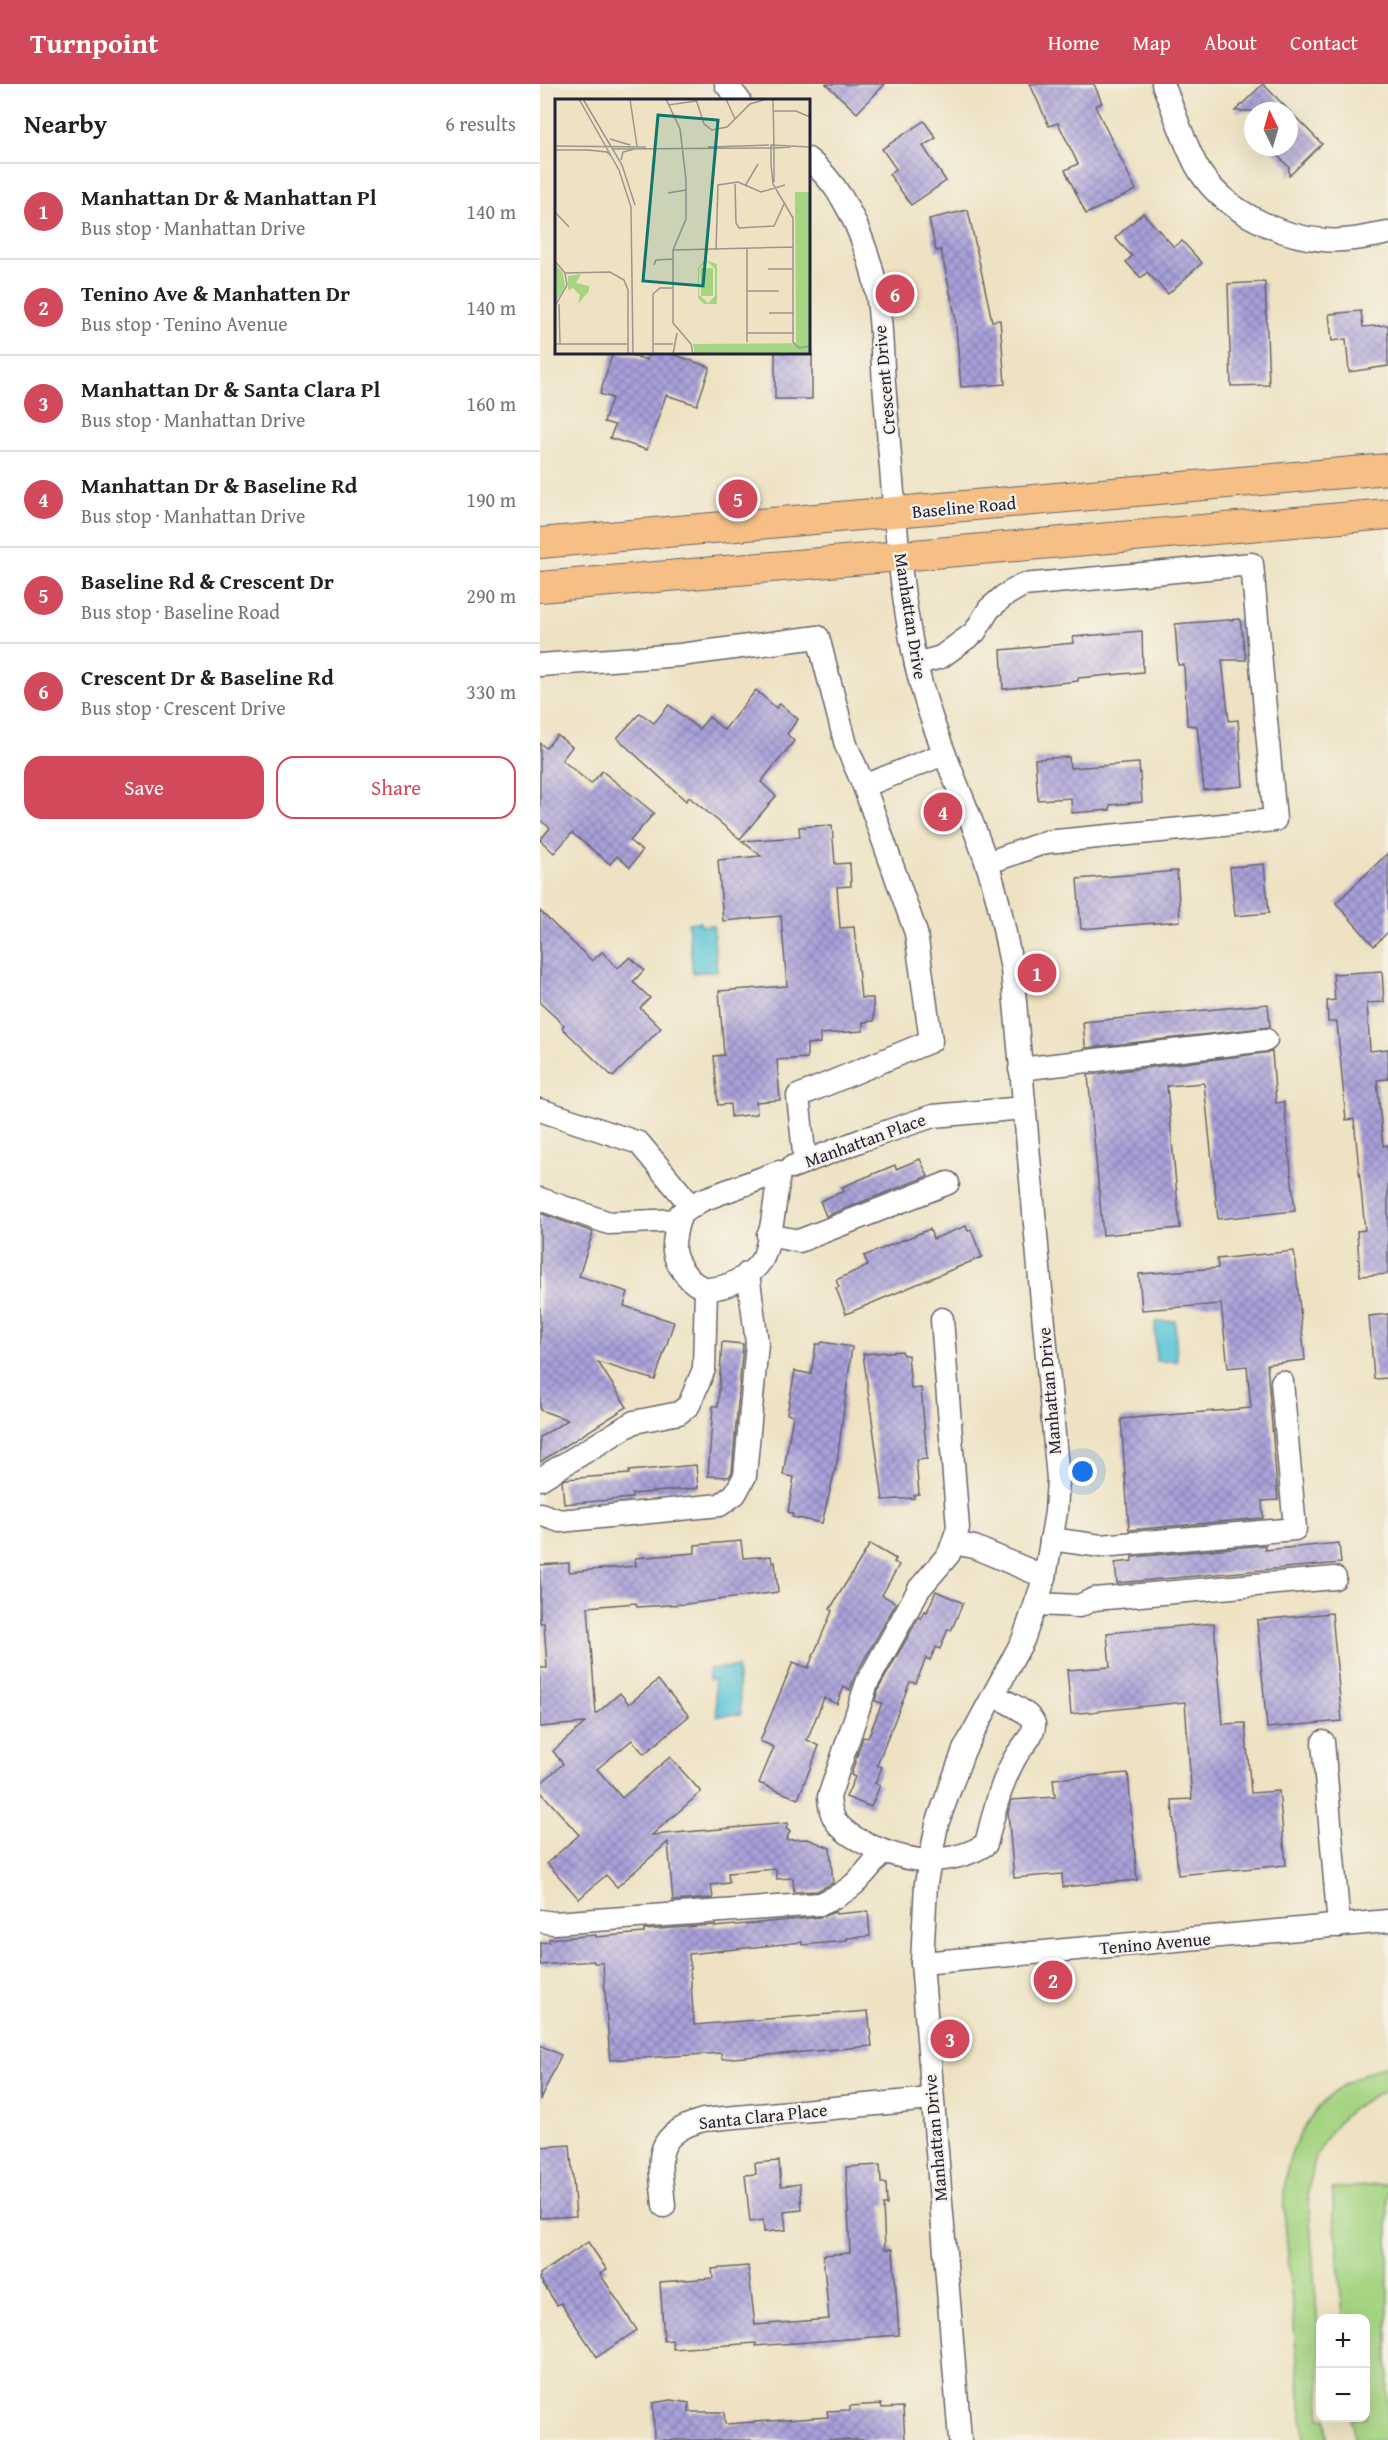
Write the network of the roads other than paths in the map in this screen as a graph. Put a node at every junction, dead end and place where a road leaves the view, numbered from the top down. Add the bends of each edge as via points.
1 (726, 84) edge
2 (1163, 84) edge
3 (738, 99) edge
4 (810, 161) edge
5 (1388, 233) edge
6 (1388, 469) edge
7 (896, 513) junction
8 (1388, 514) edge
9 (540, 543) edge
10 (900, 554) junction
11 (540, 587) edge
12 (916, 664) junction
13 (540, 665) edge
14 (944, 754) junction
15 (864, 786) junction
16 (987, 863) junction
17 (1266, 1040) dead end
18 (1020, 1069) junction
19 (1024, 1108) junction
20 (540, 1110) edge
21 (805, 1162) junction
22 (779, 1172) junction
23 (948, 1183) dead end
24 (540, 1199) edge
25 (685, 1213) junction
26 (768, 1235) junction
27 (748, 1274) junction
28 (706, 1288) junction
29 (942, 1319) dead end
30 (1281, 1382) dead end
31 (540, 1479) edge
32 (540, 1514) edge
33 (1052, 1539) junction
34 (954, 1543) junction
35 (1045, 1577) junction
36 (1335, 1578) dead end
37 (1036, 1604) junction
38 (994, 1695) junction
39 (1323, 1742) dead end
40 (883, 1851) junction
41 (930, 1861) junction
42 (540, 1921) edge
43 (1388, 1921) edge
44 (1339, 1926) junction
45 (922, 1963) junction
46 (932, 2099) junction
47 (664, 2206) dead end
48 (960, 2440) edge

1 - 3 street
2 - 5 street via 1197,167 1222,197 1254,220 1280,232 1324,240
4 - 7 street, Crescent Drive via 823,171 849,211 868,255 878,305
6 - 7 main road, Baseline Road
7 - 9 main road, Baseline Road
7 - 10 street, Manhattan Drive
8 - 10 main road
10 - 11 main road
10 - 12 street, Manhattan Drive
12 - 14 street, Manhattan Drive
12 - 16 street via 941,657 975,632 989,609 1023,585 1252,564 1275,820 1046,842
13 - 15 street via 680,655 818,637 846,745
14 - 15 street
14 - 16 street, Manhattan Drive
15 - 21 street via 916,933 931,1041 798,1096
16 - 18 street, Manhattan Drive via 1012,969
17 - 18 street
18 - 19 street, Manhattan Drive
19 - 21 street, Manhattan Place via 933,1116
19 - 33 street, Manhattan Drive via 1058,1479
20 - 25 street via 639,1143
21 - 22 street, Manhattan Place
22 - 25 street, Manhattan Place via 702,1200
22 - 26 street
23 - 26 street via 799,1241
24 - 25 street via 609,1223
25 - 28 street via 675,1231 674,1251 681,1269 696,1285
26 - 27 street via 762,1261
27 - 28 street via 733,1284
27 - 32 street via 758,1343 745,1476 735,1494 720,1505 560,1521
28 - 31 street via 704,1369 689,1405 678,1413 634,1422
29 - 34 street via 958,1528
30 - 33 street via 1295,1529 1101,1546
33 - 35 street, Manhattan Drive
34 - 35 street
34 - 40 street via 919,1589 867,1683 829,1797 830,1810 838,1824
35 - 37 street, Manhattan Drive
36 - 37 street via 1094,1599 1079,1606
37 - 38 street, Manhattan Drive via 1023,1640
38 - 41 street, Manhattan Drive via 964,1750 937,1824
38 - 41 street via 1030,1716 1033,1730 999,1789 986,1844
39 - 44 street
40 - 41 street
40 - 42 street via 853,1887 820,1904
41 - 45 street, Manhattan Drive
43 - 44 street, Tenino Avenue
44 - 45 street, Tenino Avenue
45 - 46 street, Manhattan Drive
46 - 47 street, Santa Clara Place via 703,2120 685,2125 663,2146 660,2161
46 - 48 street, Manhattan Drive

